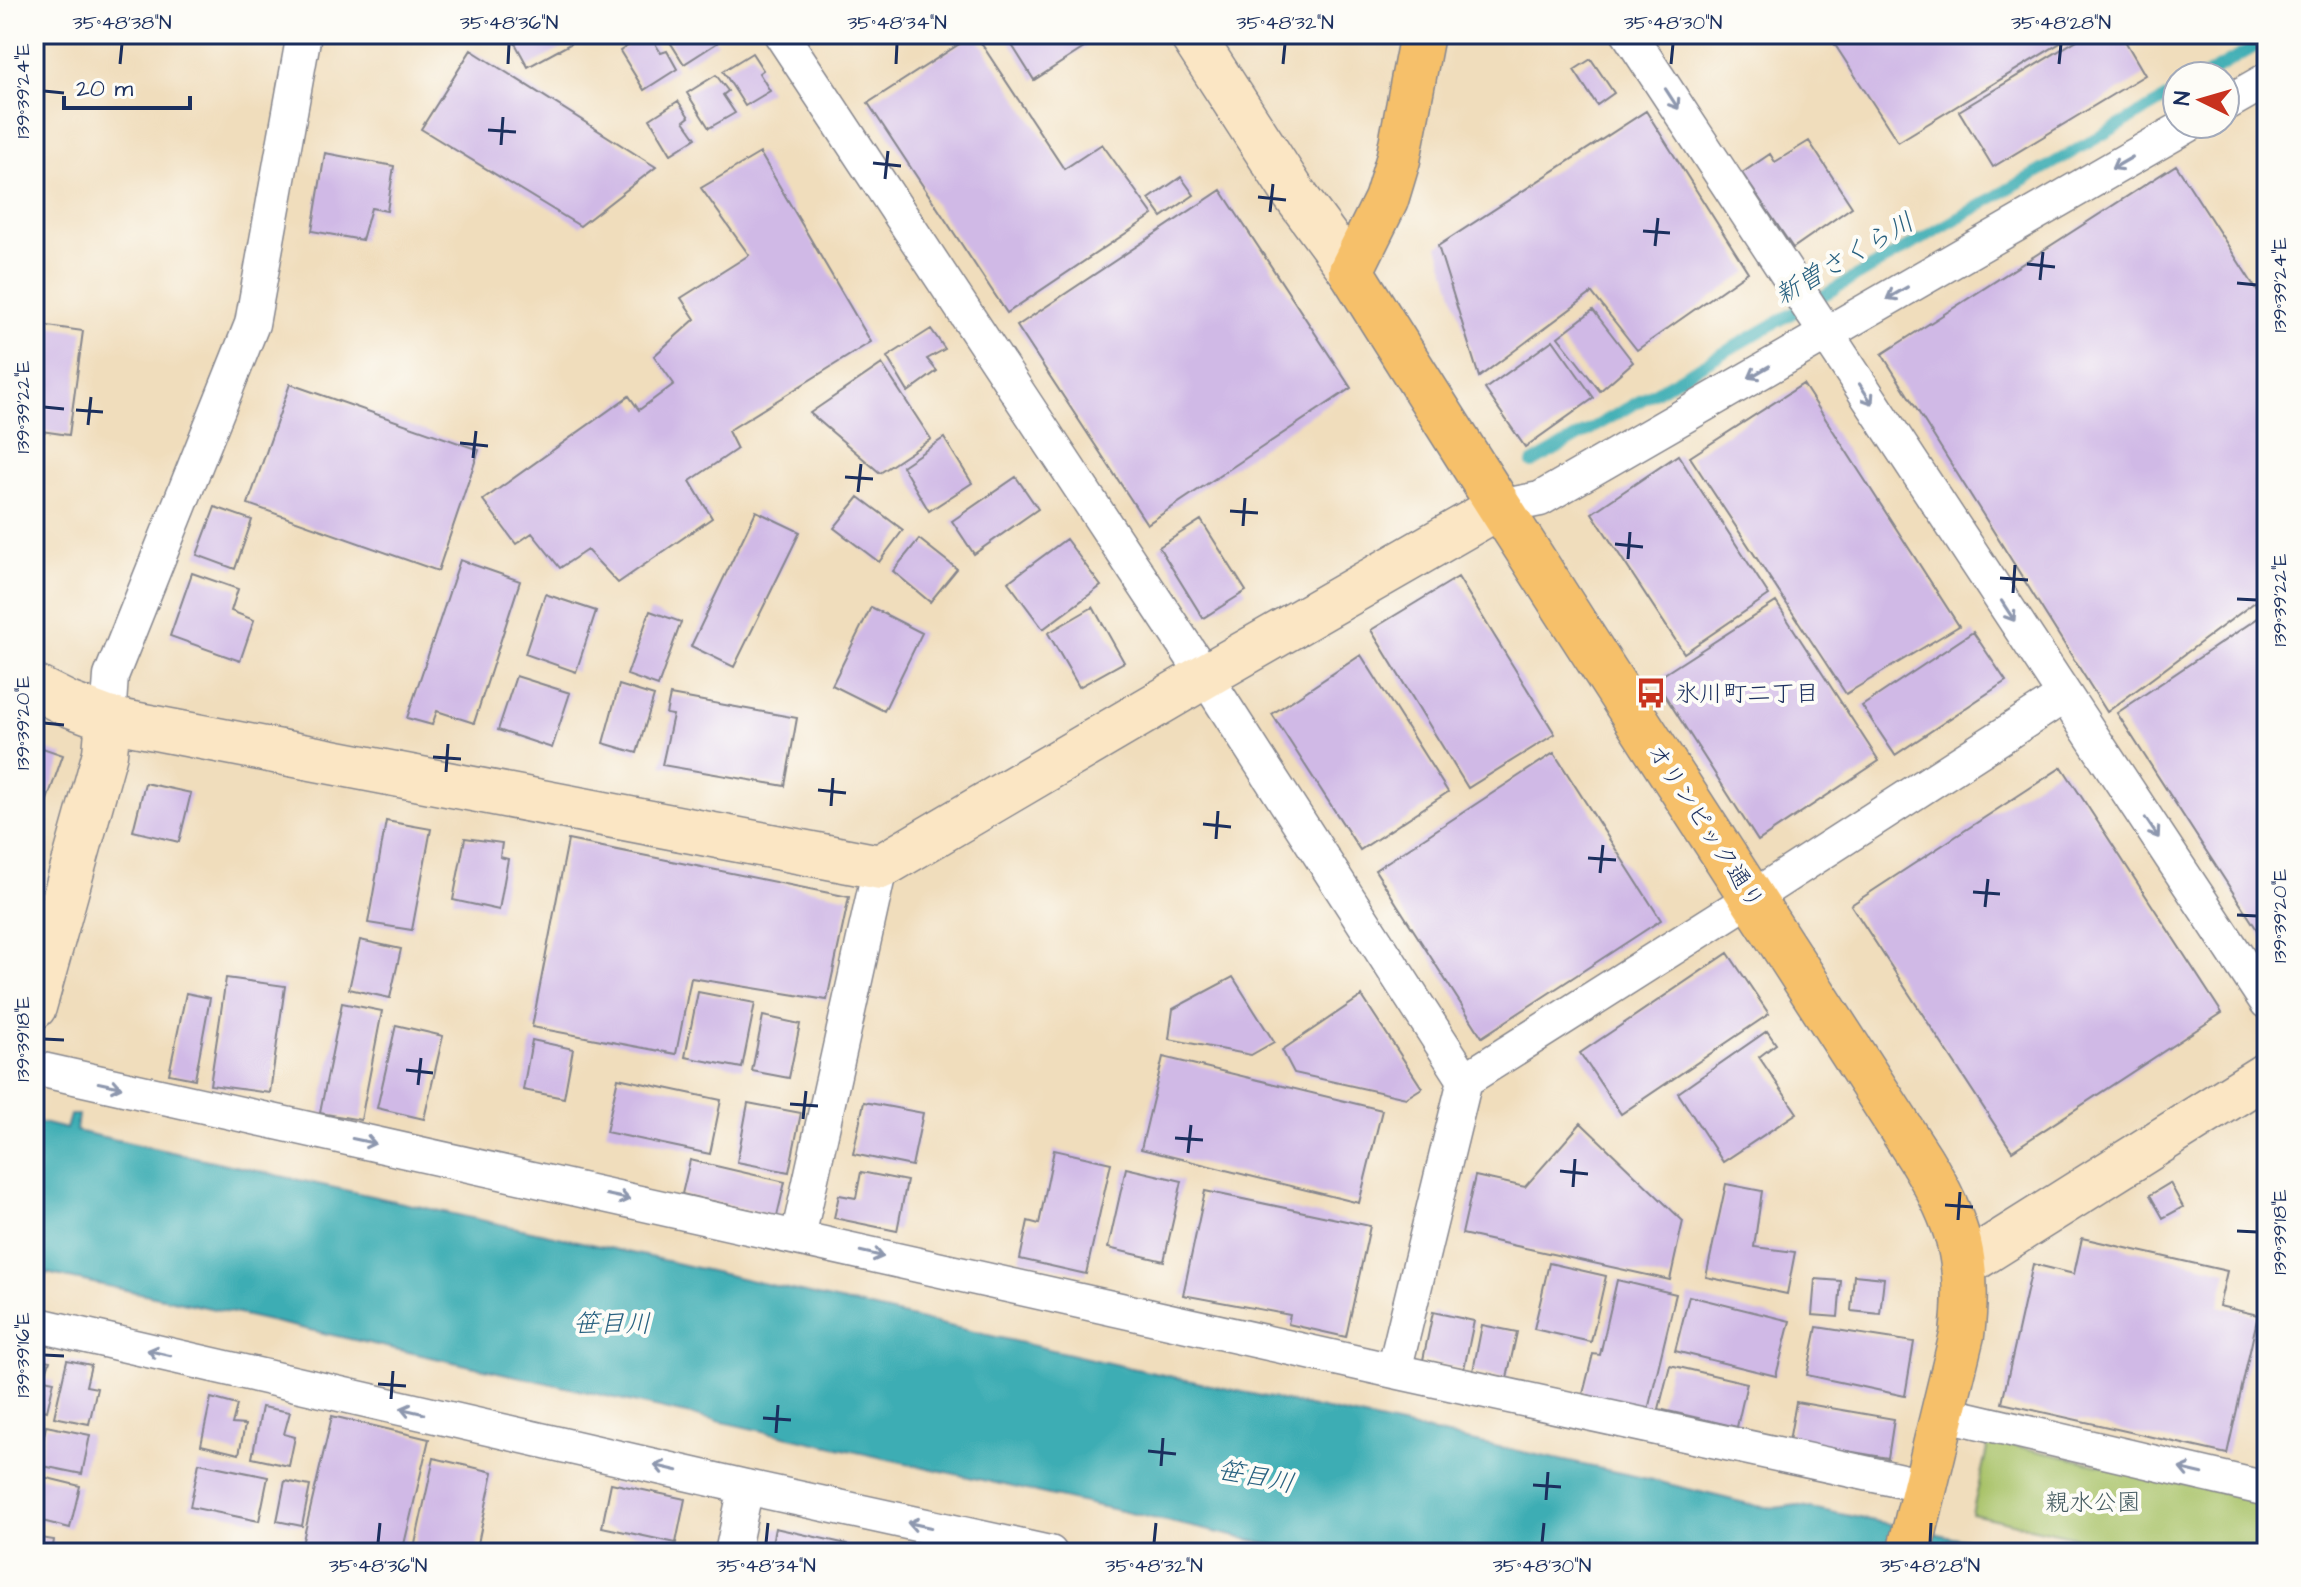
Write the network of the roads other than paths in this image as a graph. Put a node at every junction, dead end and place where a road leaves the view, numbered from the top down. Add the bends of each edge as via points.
1 (304, 34) edge
2 (781, 34) edge
3 (1191, 34) edge
4 (1422, 34) edge
5 (1629, 34) edge
6 (2267, 80) edge
7 (2241, 95) edge
8 (2162, 140) edge
9 (1351, 271) junction
10 (1825, 331) junction
11 (1499, 507) junction
12 (1205, 676) junction
13 (34, 687) edge
14 (2064, 696) junction
15 (108, 719) junction
16 (880, 867) junction
17 (1753, 897) junction
18 (2267, 1002) edge
19 (34, 1007) edge
20 (34, 1068) edge
21 (2267, 1074) edge
22 (1465, 1080) junction
23 (798, 1237) junction
24 (1964, 1265) junction
25 (34, 1324) edge
26 (1394, 1371) junction
27 (1942, 1413) junction
28 (746, 1487) junction
29 (2267, 1489) edge
30 (1918, 1517) edge
31 (732, 1553) edge
32 (1050, 1553) edge

1 - 15 street via 252,324 111,676
2 - 12 street
3 - 9 street
4 - 9 main road via 1398,160 1386,200
5 -> 10 street
6 - 7 street
8 -> 10 street
9 - 11 main road, オリンピック通り
10 -> 11 street via 1540,499
10 -> 14 street
11 - 12 street
11 - 17 main road, オリンピック通り
12 - 16 street
12 - 22 street
13 - 15 street
14 - 17 street
14 -> 18 street
15 - 16 street
15 - 19 street via 105,753
16 - 23 street
17 - 22 street
17 - 24 main road, オリンピック通り via 1936,1184
20 -> 23 street
21 - 24 street
22 - 26 street
23 -> 26 street
24 - 27 main road, オリンピック通り via 1962,1335
28 -> 25 street
26 - 30 street
29 -> 27 street
27 - 30 main road, オリンピック通り
28 - 31 street
32 -> 28 street

